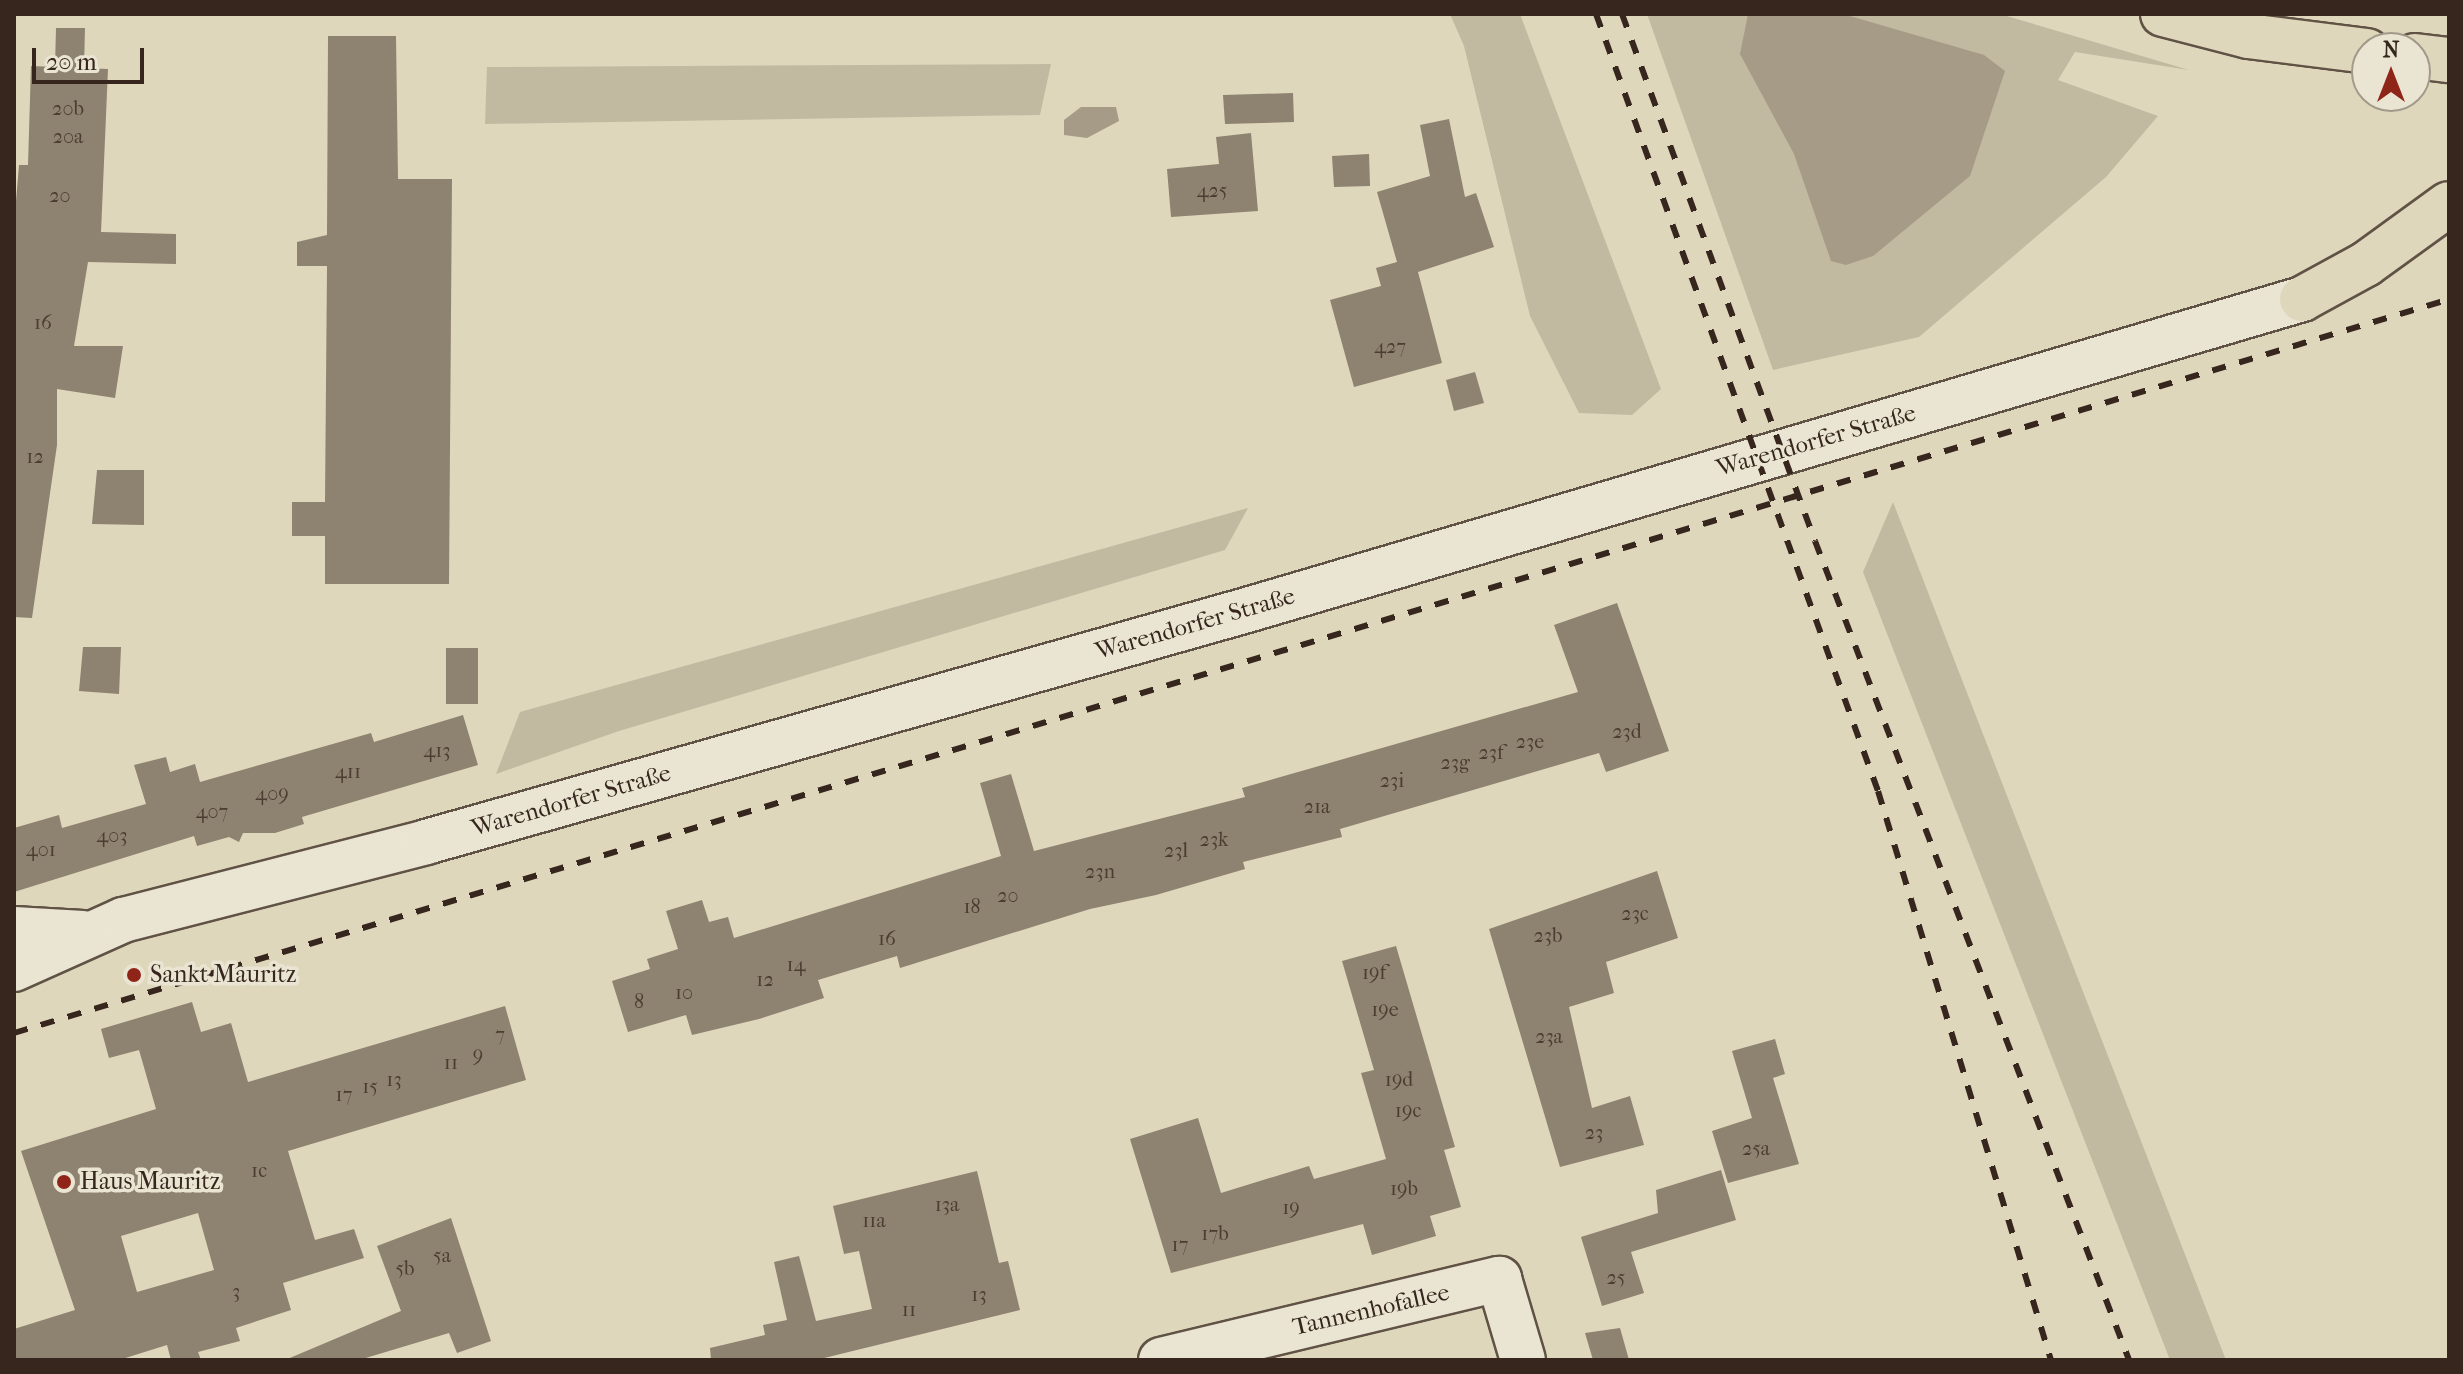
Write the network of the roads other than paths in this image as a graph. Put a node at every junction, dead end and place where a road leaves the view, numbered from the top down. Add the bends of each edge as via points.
1 (2163, 14) edge
2 (2351, 50) edge
3 (2449, 204) edge
4 (2302, 299) joint
5 (14, 929) edge
6 (83, 933) junction
7 (14, 969) edge
8 (1161, 1360) edge
9 (1523, 1360) edge

1 - 2 highway via 2248,36
3 - 4 highway via 2366,264
4 - 6 main road, Warendorfer Straße via 1080,657
5 - 6 main road, Warendorfer Straße
6 - 7 main road, Warendorfer Straße
8 - 9 main road, Tannenhofallee via 1499,1279

